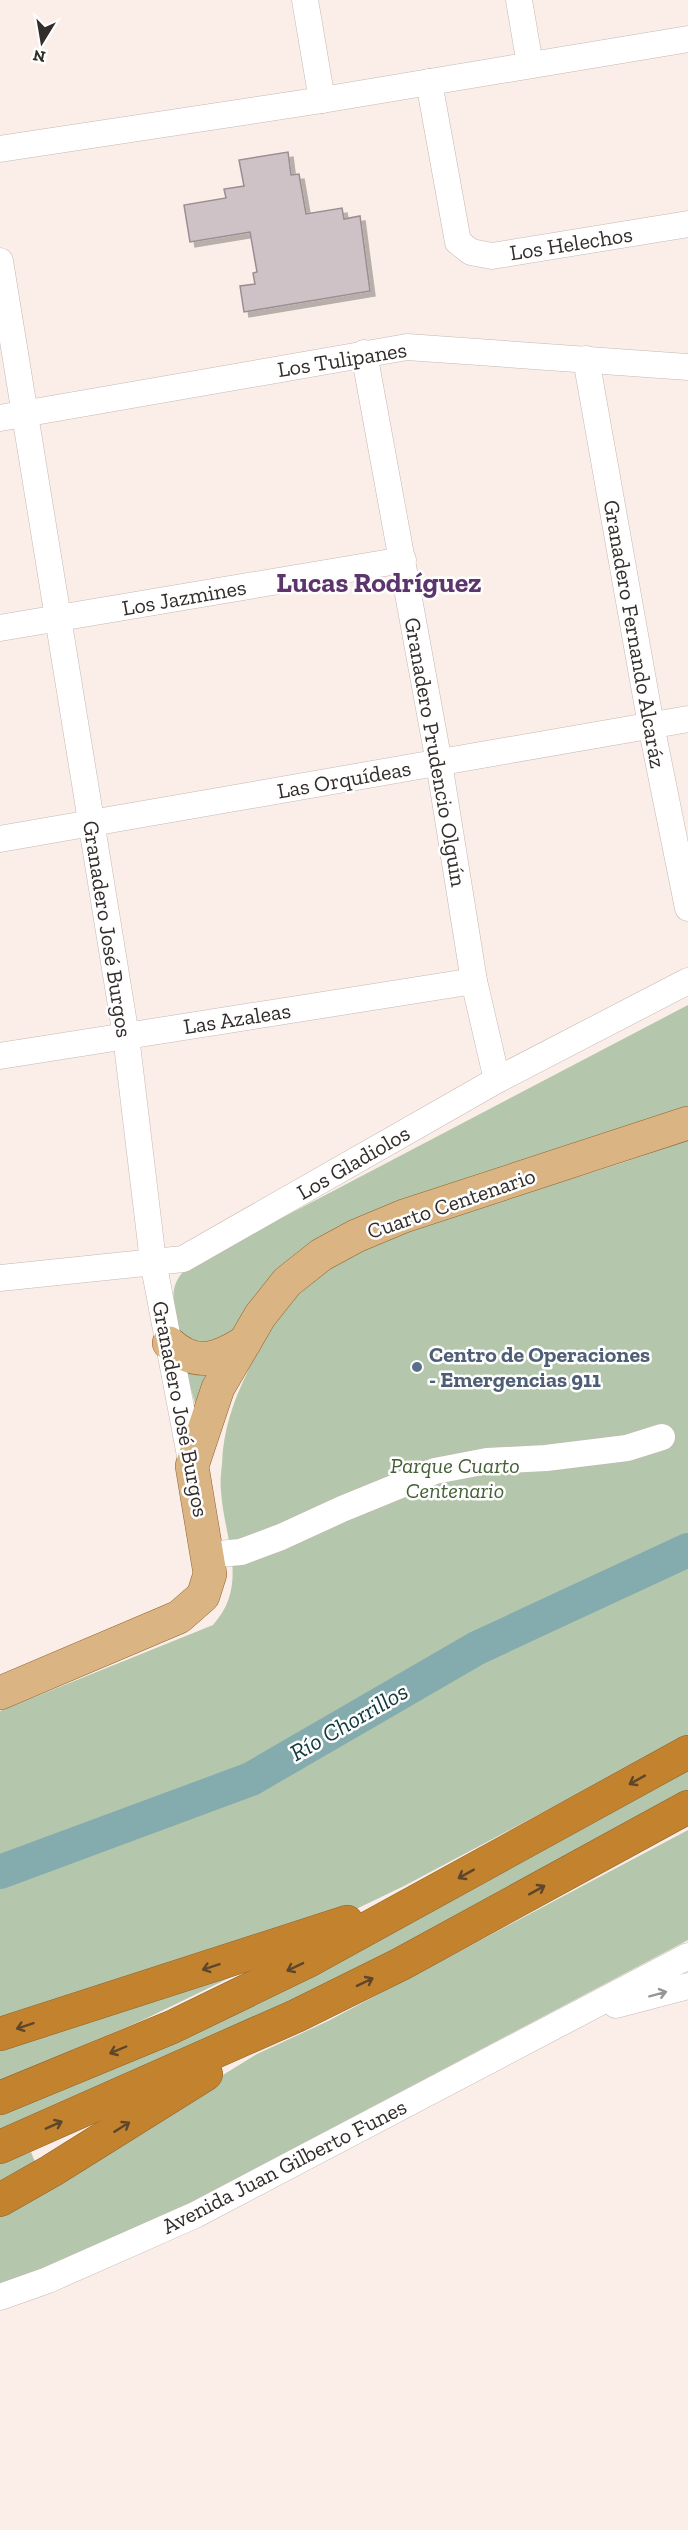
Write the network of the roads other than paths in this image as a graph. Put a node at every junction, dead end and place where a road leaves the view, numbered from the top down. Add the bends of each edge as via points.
1 (305, 0) edge
2 (519, 0) edge
3 (688, 39) edge
4 (530, 65) junction
5 (429, 82) junction
6 (322, 100) junction
7 (0, 149) edge
8 (688, 224) edge
9 (0, 261) edge
10 (364, 353) junction
11 (586, 359) junction
12 (688, 367) edge
13 (12, 416) edge
14 (403, 560) junction
15 (59, 618) junction
16 (0, 628) edge
17 (688, 719) edge
18 (651, 725) junction
19 (439, 763) junction
20 (91, 823) junction
21 (0, 839) edge
22 (688, 908) edge
23 (474, 981) junction
24 (688, 981) edge
25 (126, 1036) junction
26 (0, 1056) edge
27 (497, 1080) junction
28 (688, 1123) edge
29 (153, 1261) junction
30 (0, 1278) edge
31 (245, 1342) junction
32 (170, 1344) junction
33 (662, 1437) dead end
34 (192, 1466) junction
35 (208, 1555) junction
36 (0, 1693) edge
37 (688, 1752) edge
38 (688, 1807) edge
39 (426, 1896) junction
40 (688, 1956) edge
41 (688, 1986) edge
42 (296, 2016) junction
43 (561, 2021) junction
44 (0, 2034) edge
45 (0, 2098) edge
46 (0, 2147) edge
47 (0, 2200) edge
48 (0, 2298) edge

1 - 6 street
2 - 4 street
3 - 4 street
4 - 5 street
5 - 6 street
5 - 8 street, Los Helechos via 458,242 471,252 492,256
6 - 7 street
9 - 13 street, Granadero José Burgos
10 - 11 street, Los Tulipanes via 407,347
10 - 13 street, Los Tulipanes
10 - 14 street, Granadero Prudencio Olguín
11 - 12 street, Los Tulipanes
11 - 18 street, Granadero Fernando Alcaráz
13 - 15 street, Granadero José Burgos
14 - 15 street, Los Jazmines
14 - 19 street, Granadero Prudencio Olguín
15 - 16 street, Los Jazmines
15 - 20 street, Granadero José Burgos
17 - 18 street, Las Orquídeas
18 - 19 street, Las Orquídeas
18 - 22 street, Granadero Fernando Alcaráz
19 - 20 street, Las Orquídeas
19 - 23 street, Granadero Prudencio Olguín
20 - 21 street, Las Orquídeas
20 - 25 street, Granadero José Burgos
23 - 25 street, Las Azaleas
23 - 27 street, Granadero Prudencio Olguín
24 - 27 street, Los Gladiolos
25 - 26 street, Las Azaleas
25 - 29 street, Granadero José Burgos
27 - 29 street, Los Gladiolos via 183,1259
28 - 31 main road, Cuarto Centenario via 404,1216 356,1236 321,1255 287,1282
29 - 30 street, Los Gladiolos
29 - 32 street, Granadero José Burgos
31 - 32 main road via 218,1357 202,1359 188,1357
31 - 34 main road, Cuarto Centenario via 218,1388
32 - 34 street, Granadero José Burgos
33 - 35 street via 627,1448 487,1461 435,1471 241,1552
34 - 35 main road, Granadero José Burgos
35 - 36 main road, Granadero José Burgos via 210,1574 203,1596 179,1617
37 -> 39 highway
42 -> 38 highway via 401,1965
39 -> 44 highway
39 -> 45 highway via 306,1962 172,2027
40 - 43 street, Avenida Juan Gilberto Funes
43 -> 41 street, Avenida Juan Gilberto Funes
46 -> 42 highway
47 -> 42 highway
43 - 48 street, Avenida Juan Gilberto Funes via 195,2215

